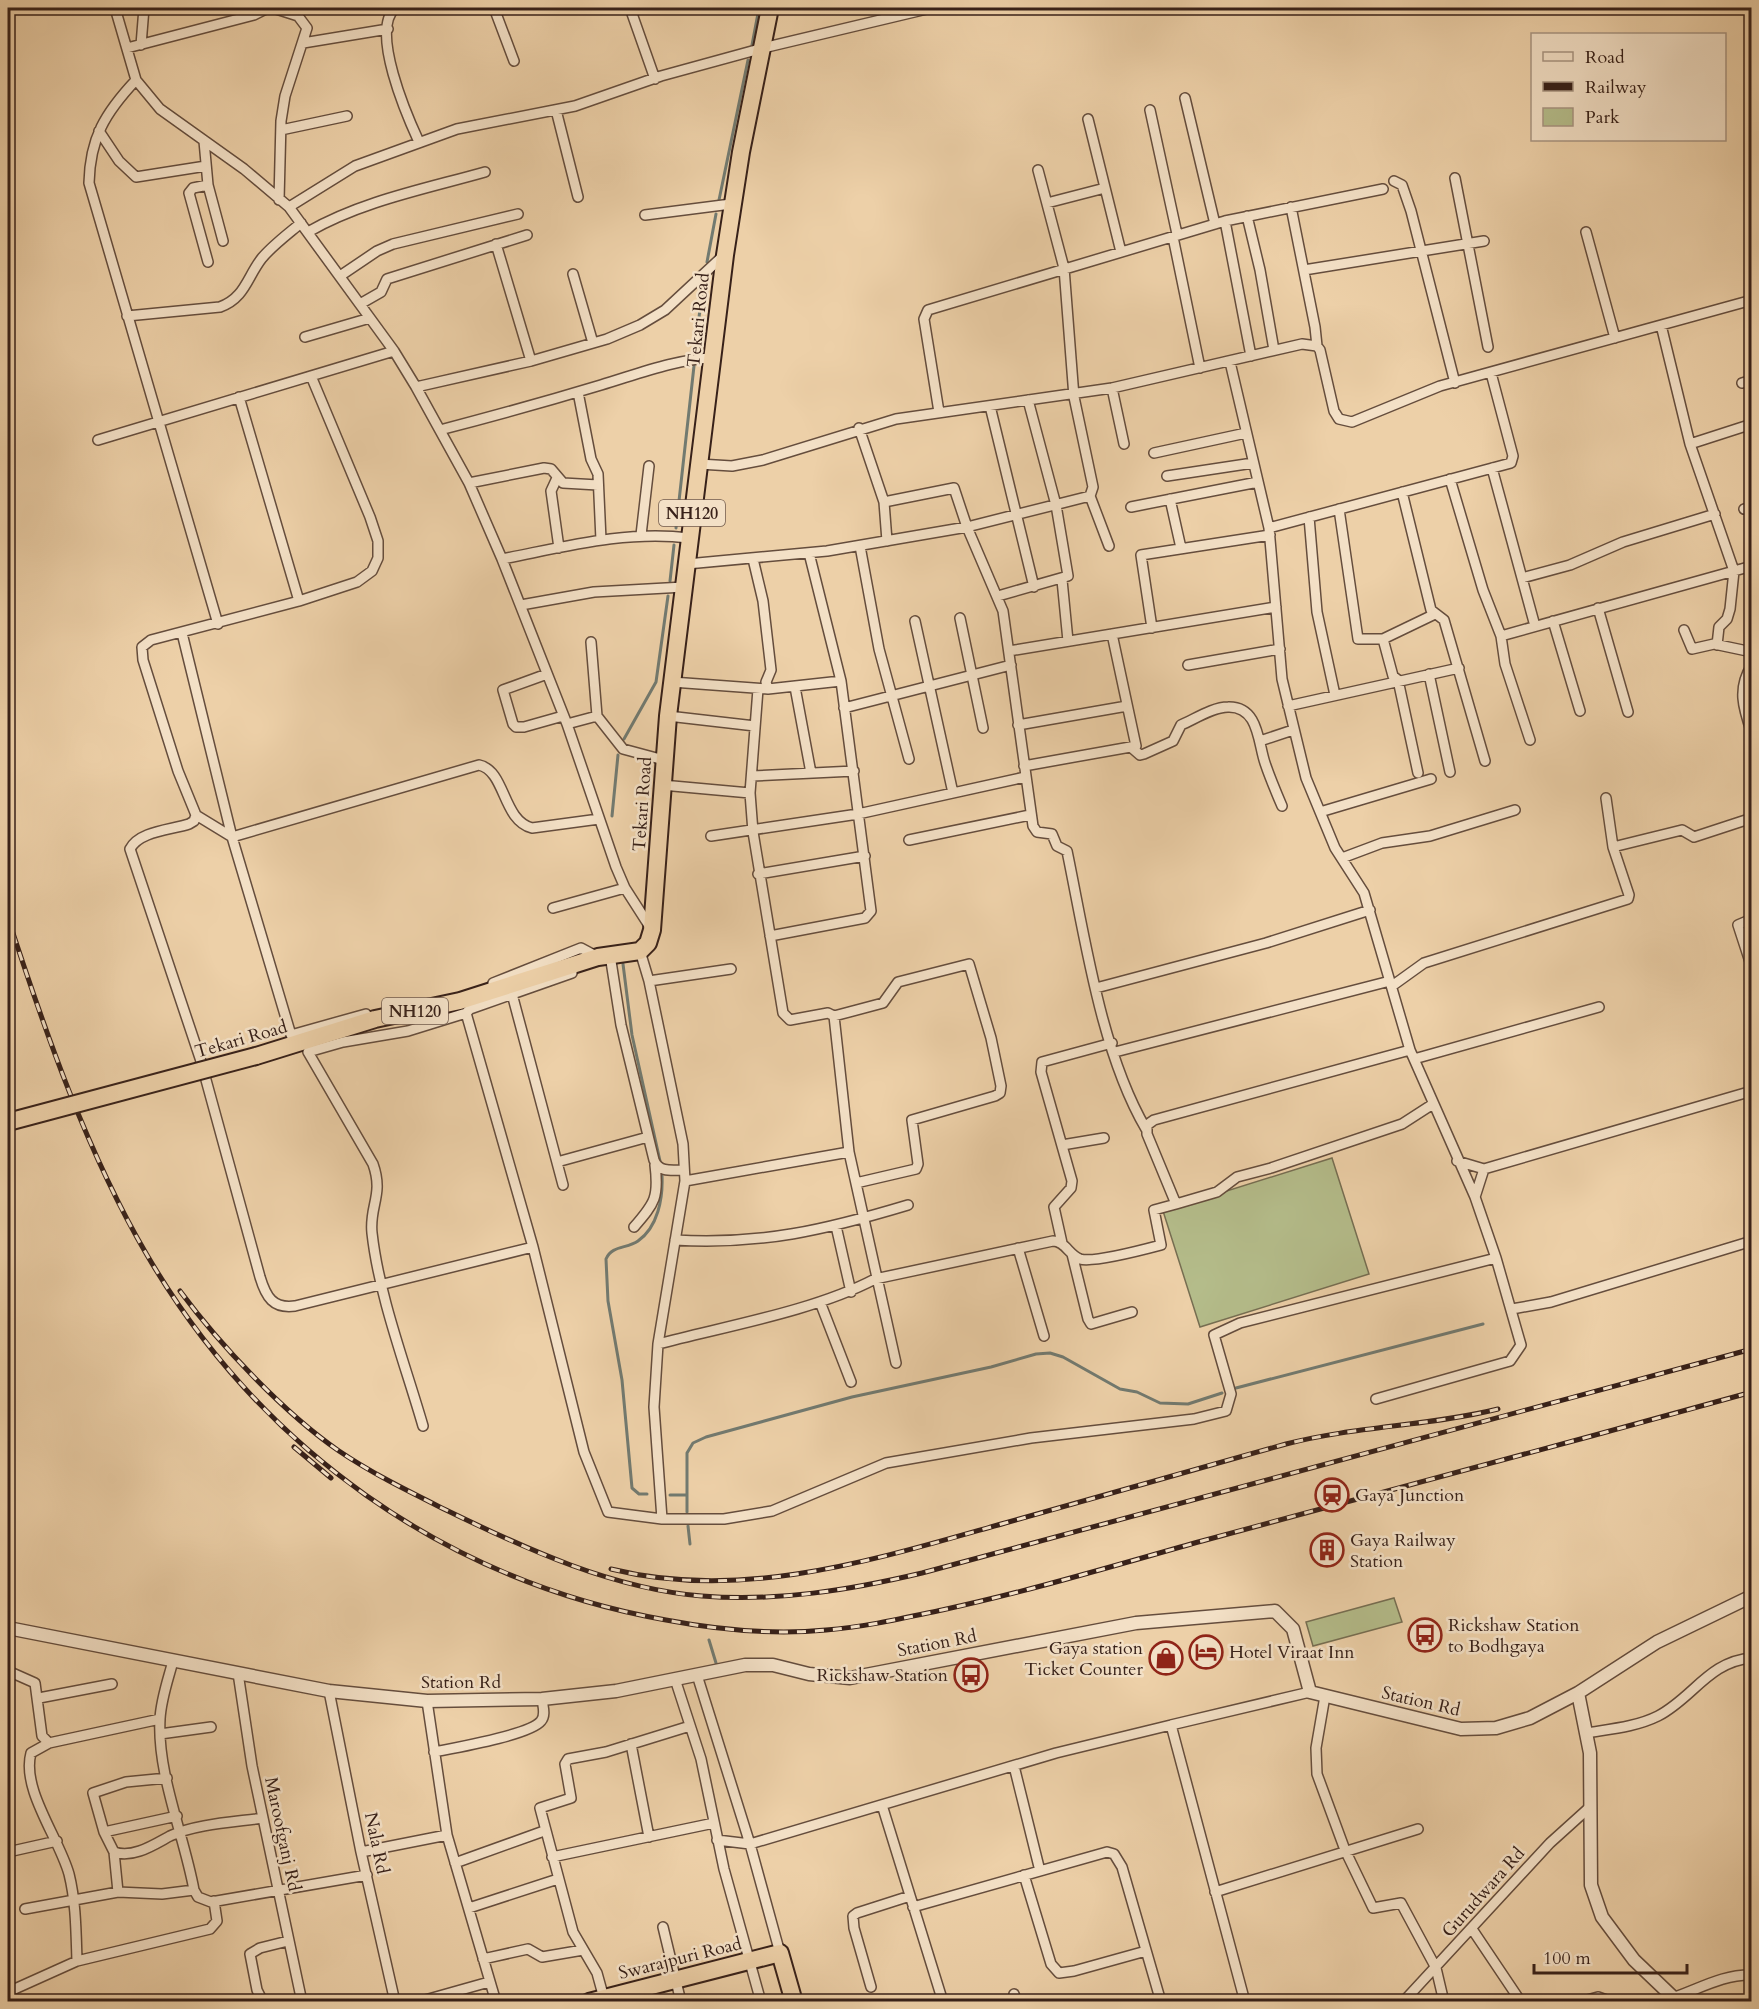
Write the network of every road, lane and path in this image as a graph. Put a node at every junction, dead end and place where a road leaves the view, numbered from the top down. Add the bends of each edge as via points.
1 (115, 8) edge
2 (144, 8) edge
3 (268, 8) edge
4 (273, 8) edge
5 (393, 8) edge
6 (494, 8) edge
7 (630, 8) edge
8 (770, 8) edge
9 (931, 8) edge
10 (388, 29) junction
11 (303, 43) junction
12 (141, 45) junction
13 (127, 48) junction
14 (763, 48) junction
15 (514, 61) dead end
16 (655, 78) junction
17 (136, 80) junction
18 (1185, 98) dead end
19 (556, 110) junction
20 (1150, 110) dead end
21 (346, 116) dead end
22 (1088, 118) dead end
23 (280, 130) junction
24 (99, 132) junction
25 (204, 141) junction
26 (419, 142) junction
27 (206, 166) junction
28 (1038, 170) dead end
29 (485, 172) dead end
30 (1455, 178) dead end
31 (1394, 181) dead end
32 (208, 185) junction
33 (1105, 188) junction
34 (1383, 189) dead end
35 (578, 197) dead end
36 (279, 200) junction
37 (1047, 203) junction
38 (731, 204) junction
39 (289, 207) junction
40 (1291, 207) junction
41 (518, 214) dead end
42 (645, 215) dead end
43 (1247, 216) junction
44 (301, 223) junction
45 (1220, 223) junction
46 (308, 232) junction
47 (1586, 232) dead end
48 (527, 235) dead end
49 (1173, 237) junction
50 (223, 241) dead end
51 (1484, 241) dead end
52 (1468, 243) junction
53 (496, 244) junction
54 (1419, 251) junction
55 (1121, 252) junction
56 (724, 255) junction
57 (208, 262) dead end
58 (1064, 268) junction
59 (1304, 270) junction
60 (573, 274) dead end
61 (340, 276) junction
62 (1752, 300) edge
63 (360, 304) junction
64 (127, 316) junction
65 (370, 318) junction
66 (1661, 325) junction
67 (305, 337) dead end
68 (1615, 338) junction
69 (593, 343) junction
70 (1317, 346) junction
71 (1488, 347) dead end
72 (1274, 350) junction
73 (394, 351) junction
74 (1251, 356) junction
75 (714, 358) junction
76 (531, 361) junction
77 (1230, 362) junction
78 (1200, 368) junction
79 (1491, 373) junction
80 (311, 376) junction
81 (1455, 382) junction
82 (416, 387) junction
83 (1112, 388) junction
84 (578, 392) junction
85 (1075, 394) junction
86 (239, 397) junction
87 (1028, 400) junction
88 (990, 406) junction
89 (939, 412) junction
90 (159, 422) junction
91 (1752, 424) edge
92 (859, 428) junction
93 (440, 430) junction
94 (1246, 433) junction
95 (98, 440) dead end
96 (1124, 444) dead end
97 (1690, 444) junction
98 (1154, 453) dead end
99 (1253, 463) junction
100 (699, 464) junction
101 (649, 466) dead end
102 (1491, 468) junction
103 (1167, 477) dead end
104 (557, 478) junction
105 (1450, 479) junction
106 (1258, 482) junction
107 (469, 483) junction
108 (598, 484) junction
109 (1402, 492) junction
110 (1090, 496) junction
111 (1170, 499) junction
112 (884, 502) junction
113 (1056, 505) junction
114 (1131, 507) dead end
115 (1339, 509) junction
116 (1715, 514) junction
117 (1016, 515) junction
118 (1309, 517) junction
119 (967, 527) junction
120 (1270, 531) junction
121 (641, 535) junction
122 (689, 538) junction
123 (601, 540) junction
124 (887, 541) junction
125 (860, 546) junction
126 (1109, 546) dead end
127 (559, 548) junction
128 (1181, 548) junction
129 (809, 553) junction
130 (502, 559) junction
131 (753, 559) junction
132 (687, 564) junction
133 (1752, 566) edge
134 (1734, 571) junction
135 (1522, 579) junction
136 (1062, 580) junction
137 (684, 587) junction
138 (1034, 587) junction
139 (998, 596) junction
140 (299, 601) junction
141 (521, 605) junction
142 (1276, 607) junction
143 (1598, 608) junction
144 (1435, 614) junction
145 (960, 618) dead end
146 (915, 621) dead end
147 (1553, 621) junction
148 (218, 624) junction
149 (1535, 626) junction
150 (1152, 628) junction
151 (1684, 630) dead end
152 (182, 633) junction
153 (1112, 634) junction
154 (1501, 636) junction
155 (1383, 639) junction
156 (1068, 641) junction
157 (591, 642) dead end
158 (1717, 645) junction
159 (1280, 649) junction
160 (1009, 651) junction
161 (1752, 652) edge
162 (1188, 664) dead end
163 (1752, 664) edge
164 (1011, 665) junction
165 (1459, 668) junction
166 (547, 674) junction
167 (1429, 674) junction
168 (971, 675) junction
169 (1398, 680) junction
170 (841, 681) junction
171 (672, 682) junction
172 (931, 686) junction
173 (795, 687) junction
174 (763, 689) junction
175 (893, 695) junction
176 (1335, 695) junction
177 (1126, 706) junction
178 (1288, 706) junction
179 (844, 708) junction
180 (1580, 711) dead end
181 (1628, 712) dead end
182 (597, 716) junction
183 (668, 716) junction
184 (565, 720) junction
185 (1018, 725) junction
186 (755, 726) junction
187 (983, 728) dead end
188 (1293, 730) junction
189 (1752, 733) edge
190 (1530, 740) dead end
191 (1260, 741) junction
192 (1132, 748) junction
193 (909, 759) dead end
194 (664, 760) junction
195 (1485, 761) dead end
196 (1024, 766) junction
197 (854, 771) junction
198 (1450, 772) dead end
199 (811, 773) junction
200 (1418, 773) dead end
201 (752, 776) junction
202 (1025, 777) junction
203 (1431, 779) dead end
204 (662, 786) junction
205 (750, 793) junction
206 (953, 793) junction
207 (1606, 798) dead end
208 (1282, 806) dead end
209 (1515, 810) dead end
210 (1320, 812) junction
211 (858, 814) junction
212 (196, 815) junction
213 (1030, 815) junction
214 (1752, 818) edge
215 (601, 823) junction
216 (753, 832) junction
217 (711, 836) dead end
218 (232, 837) junction
219 (909, 840) dead end
220 (1613, 847) junction
221 (865, 856) junction
222 (1342, 858) junction
223 (759, 874) junction
224 (625, 888) junction
225 (553, 908) dead end
226 (1370, 910) junction
227 (1752, 919) edge
228 (652, 930) junction
229 (770, 936) junction
230 (640, 951) junction
231 (604, 956) junction
232 (1752, 968) edge
233 (731, 969) dead end
234 (649, 981) junction
235 (1391, 983) junction
236 (1096, 988) junction
237 (512, 994) junction
238 (1599, 1007) dead end
239 (466, 1013) junction
240 (834, 1016) junction
241 (1113, 1047) junction
242 (1412, 1054) junction
243 (1752, 1091) edge
244 (1433, 1104) junction
245 (8, 1122) edge
246 (1146, 1128) junction
247 (648, 1137) junction
248 (1104, 1138) dead end
249 (1062, 1145) junction
250 (849, 1152) junction
251 (1457, 1161) junction
252 (557, 1162) junction
253 (655, 1165) junction
254 (1484, 1168) junction
255 (684, 1170) junction
256 (685, 1181) junction
257 (856, 1183) junction
258 (563, 1185) dead end
259 (1474, 1197) junction
260 (1176, 1204) junction
261 (908, 1205) dead end
262 (864, 1219) junction
263 (836, 1226) junction
264 (634, 1227) dead end
265 (675, 1240) junction
266 (1752, 1241) edge
267 (1062, 1243) junction
268 (533, 1247) junction
269 (1018, 1248) junction
270 (1071, 1254) junction
271 (1496, 1258) junction
272 (876, 1279) junction
273 (382, 1284) junction
274 (851, 1292) junction
275 (820, 1302) junction
276 (1512, 1310) junction
277 (1132, 1312) dead end
278 (1044, 1336) dead end
279 (658, 1344) junction
280 (896, 1363) dead end
281 (851, 1382) dead end
282 (1376, 1399) dead end
283 (423, 1426) dead end
284 (662, 1519) junction
285 (1752, 1596) edge
286 (8, 1628) edge
287 (1752, 1658) edge
288 (173, 1661) junction
289 (8, 1671) edge
290 (238, 1673) junction
291 (697, 1675) junction
292 (675, 1679) junction
293 (112, 1684) dead end
294 (329, 1691) junction
295 (1310, 1692) junction
296 (1578, 1693) junction
297 (1325, 1696) junction
298 (39, 1698) junction
299 (542, 1699) junction
300 (427, 1701) junction
301 (160, 1719) junction
302 (1171, 1725) junction
303 (690, 1726) junction
304 (210, 1727) dead end
305 (1586, 1733) junction
306 (160, 1734) junction
307 (50, 1743) junction
308 (631, 1744) junction
309 (434, 1752) junction
310 (1014, 1766) junction
311 (167, 1778) junction
312 (882, 1805) junction
313 (1591, 1806) junction
314 (177, 1816) junction
315 (263, 1818) junction
316 (714, 1823) junction
317 (1418, 1829) dead end
318 (544, 1831) junction
319 (104, 1832) junction
320 (182, 1832) junction
321 (447, 1835) junction
322 (649, 1837) junction
323 (717, 1840) junction
324 (57, 1841) junction
325 (750, 1844) junction
326 (1345, 1850) junction
327 (8, 1852) edge
328 (114, 1852) junction
329 (361, 1852) junction
330 (552, 1857) junction
331 (455, 1863) junction
332 (1040, 1871) junction
333 (367, 1875) junction
334 (1024, 1875) junction
335 (558, 1879) junction
336 (194, 1890) junction
337 (118, 1892) junction
338 (278, 1892) junction
339 (1215, 1892) junction
340 (910, 1896) junction
341 (73, 1900) junction
342 (214, 1901) junction
343 (913, 1907) junction
344 (469, 1908) junction
345 (25, 1909) dead end
346 (663, 1927) dead end
347 (1472, 1929) junction
348 (288, 1941) junction
349 (583, 1950) junction
350 (1146, 1951) junction
351 (780, 1953) junction
352 (483, 1959) junction
353 (77, 1961) junction
354 (748, 1962) junction
355 (1436, 1968) junction
356 (1752, 1975) edge
357 (675, 1980) junction
358 (489, 1982) junction
359 (871, 1987) dead end
360 (8, 1992) edge
361 (600, 2000) edge
362 (1676, 2000) edge
363 (263, 2001) edge
364 (302, 2001) edge
365 (395, 2001) edge
366 (418, 2001) edge
367 (496, 2001) edge
368 (681, 2001) edge
369 (761, 2001) edge
370 (794, 2001) edge
371 (943, 2001) edge
372 (1161, 2001) edge
373 (1245, 2001) edge
374 (1403, 2001) edge
375 (1444, 2001) edge
376 (1521, 2001) edge
377 (1580, 2001) edge
378 (1612, 2001) edge
379 (1659, 2001) edge

1 - 13 street
2 - 12 street
3 - 12 street
4 - 11 street via 302,18 307,28
5 - 10 street
6 - 15 street
7 - 16 street
8 - 14 highway, Tekari Road / NH120
9 - 14 street
10 - 11 street
10 - 26 street via 394,85
11 - 23 street via 287,87
12 - 13 street
13 - 17 street
14 - 16 street
14 - 38 highway, Tekari Road / NH120
16 - 19 street
17 - 24 street via 114,104
17 - 25 street via 160,110
18 - 45 street
19 - 26 street via 457,129
19 - 35 street
20 - 49 street via 1177,234
21 - 23 street
22 - 33 street
23 - 36 street
24 - 27 street via 136,177
24 - 64 street via 90,159 89,183
25 - 27 street
25 - 36 street
26 - 39 street via 355,166
27 - 32 street
28 - 37 street
29 - 46 street via 345,213
30 - 52 street
31 - 54 street via 1402,185
32 - 50 street
32 - 57 street via 189,193
33 - 37 street
33 - 55 street
34 - 40 street
36 - 39 street
37 - 58 street
38 - 42 street
38 - 56 highway, Tekari Road / NH120
39 - 44 street
40 - 43 street
40 - 59 street
41 - 61 street via 393,244
43 - 45 street
43 - 72 street
44 - 46 street
44 - 64 street via 263,258 239,297 231,303
45 - 49 street
45 - 74 street
46 - 61 street
47 - 68 street
48 - 53 street
49 - 55 street
49 - 78 street
51 - 52 street
52 - 54 street
52 - 71 street
53 - 63 street via 387,279 381,292
53 - 76 street
54 - 59 street
54 - 81 street
55 - 58 street
56 - 69 street via 665,310 640,325
56 - 75 highway, Tekari Road / NH120
58 - 85 street
58 - 89 street via 928,310 925,329
59 - 70 street
60 - 69 street
61 - 63 street
62 - 66 street
63 - 65 street
64 - 90 street
65 - 67 street
65 - 73 street
66 - 68 street
66 - 97 street
68 - 79 street
69 - 76 street
70 - 72 street via 1302,344
70 - 81 street via 1323,357 1334,411 1344,421 1352,422
72 - 74 street
73 - 80 street
73 - 82 street
74 - 77 street
75 - 84 street via 690,360
75 - 100 highway, Tekari Road / NH120
76 - 82 street
77 - 78 street
77 - 94 street
78 - 83 street
79 - 81 street
79 - 102 street via 1513,459 1509,464
80 - 86 street
80 - 140 street via 370,517 378,542 378,558 372,571 357,582
82 - 93 street
83 - 85 street
83 - 96 street
84 - 93 street
84 - 108 street
85 - 87 street
85 - 110 street via 1093,487
86 - 90 street
86 - 140 street
87 - 88 street
87 - 113 street
88 - 89 street
88 - 117 street
89 - 92 street
90 - 95 street
90 - 148 street
91 - 97 street
92 - 100 street via 763,460 732,466
92 - 112 street
93 - 107 street
94 - 98 street
94 - 99 street
97 - 116 street
99 - 103 street
99 - 106 street
100 - 122 highway, Tekari Road / NH120
101 - 121 street
102 - 105 street
102 - 135 street
104 - 107 street via 551,469 544,468
104 - 108 street via 566,483
104 - 127 street via 551,491
105 - 109 street
105 - 154 street
106 - 111 street
106 - 120 street
107 - 130 street
108 - 123 street
109 - 115 street
109 - 144 street
110 - 113 street
110 - 126 street
111 - 114 street
111 - 128 street
112 - 119 street via 954,488
112 - 124 street
113 - 117 street
113 - 136 street via 1068,572 1068,578
115 - 118 street
115 - 155 street via 1356,634 1358,639
116 - 134 street
116 - 135 street via 1623,542 1570,566
117 - 119 street
117 - 138 street
118 - 120 street
118 - 176 street via 1317,612
119 - 124 street
119 - 139 street
120 - 128 street
120 - 142 street
121 - 122 street
121 - 123 street
122 - 132 highway, Tekari Road / NH120
123 - 127 street
124 - 125 street
125 - 129 street
125 - 175 street via 879,649
127 - 130 street
128 - 150 street via 1140,556
129 - 131 street
129 - 170 street
130 - 141 street
131 - 132 street
131 - 174 street via 763,601 771,670
132 - 137 highway, Tekari Road / NH120
133 - 134 street
134 - 143 street
134 - 158 street via 1730,609 1719,627
135 - 149 street
136 - 138 street
136 - 156 street
137 - 141 street via 594,592
137 - 171 highway, Tekari Road / NH120
138 - 139 street
139 - 160 street
140 - 148 street
141 - 166 street
142 - 150 street
142 - 159 street
143 - 147 street
143 - 181 street
144 - 155 street
144 - 165 street via 1444,620
145 - 168 street
146 - 172 street
147 - 149 street
147 - 180 street
148 - 152 street
149 - 154 street
150 - 153 street
151 - 158 street via 1692,649
152 - 212 street via 151,640 141,653
152 - 218 street
153 - 156 street
153 - 177 street
154 - 190 street via 1505,664
155 - 169 street via 1392,676
156 - 160 street
157 - 182 street
158 - 161 street
159 - 162 street
159 - 178 street
160 - 164 street
163 - 189 street via 1742,692 1743,709
164 - 168 street
164 - 185 street
165 - 167 street
165 - 195 street
166 - 184 street
166 - 184 street via 503,690 513,724 524,727
167 - 169 street
167 - 198 street
168 - 172 street
168 - 187 street
169 - 176 street
169 - 200 street
170 - 173 street
170 - 179 street
171 - 174 street
171 - 183 highway, Tekari Road / NH120
172 - 175 street
172 - 206 street
173 - 174 street
173 - 199 street
174 - 186 street
175 - 179 street
175 - 193 street
176 - 178 street
177 - 185 street
177 - 192 street via 1137,742
178 - 188 street
179 - 197 street
182 - 184 street
182 - 194 street via 623,749
183 - 186 street
183 - 194 highway, Tekari Road / NH120
184 - 215 street
185 - 196 street
186 - 201 street
188 - 191 street
188 - 210 street via 1305,778
191 - 192 street via 1249,716 1227,707 1179,727 1172,742 1142,755
191 - 208 street
192 - 196 street
194 - 204 highway, Tekari Road / NH120
196 - 202 street
197 - 199 street
197 - 211 street
199 - 201 street
201 - 205 street
202 - 206 street
202 - 213 street
203 - 210 street
204 - 205 street
204 - 228 highway, Tekari Road / NH120
205 - 216 street
206 - 211 street
207 - 220 street
209 - 222 street via 1430,836 1382,843
210 - 222 street
211 - 216 street
211 - 221 street
212 - 218 street
212 - 273 street via 189,824 134,841 130,856 194,1037 265,1293 284,1308
213 - 219 street
213 - 236 street via 1037,832 1052,834 1057,846 1066,851
214 - 220 street via 1694,837 1682,830
215 - 218 street via 532,828 523,825 492,772 479,765
215 - 224 street
216 - 217 street
216 - 223 street
218 - 231 street via 291,1035 457,996 581,948
220 - 235 street via 1627,900 1424,963
221 - 223 street
221 - 229 street via 870,915
222 - 226 street
223 - 229 street
224 - 225 street
224 - 228 street
226 - 235 street
226 - 236 street via 1266,943
227 - 232 street via 1738,925
228 - 230 highway, Tekari Road / NH120
229 - 240 street via 784,1017 793,1020 830,1012
230 - 231 highway, Tekari Road / NH120
230 - 234 street
231 - 237 street
231 - 245 highway, Tekari Road / NH120, bridge via 449,1004 375,1019 224,1065
231 - 247 street
233 - 234 street
234 - 255 street via 683,1143
235 - 241 street
235 - 242 street
236 - 241 street
237 - 239 street
237 - 252 street
238 - 242 street
239 - 268 street
239 - 273 street via 408,1031 308,1052 374,1164 379,1194 372,1233
240 - 250 street
240 - 257 street via 883,1003 894,984 902,980 969,964 1001,1086 1001,1092 995,1096 912,1120 916,1169
241 - 246 street via 1131,1102
241 - 249 street via 1042,1062 1041,1072
242 - 244 street
242 - 246 street via 1154,1120
243 - 254 street
244 - 251 street
244 - 260 street via 1402,1124 1236,1177 1217,1192
246 - 260 street
247 - 252 street
247 - 253 street
248 - 249 street
249 - 267 street via 1072,1181 1071,1188 1054,1207
250 - 256 street
250 - 257 street
251 - 254 street
251 - 259 street
252 - 258 street
253 - 255 street via 663,1170
253 - 264 street via 656,1196
254 - 259 street
255 - 256 street
256 - 265 street
257 - 262 street
259 - 271 street
260 - 270 street via 1154,1210 1161,1245 1086,1260
261 - 262 street
262 - 263 street
262 - 272 street
263 - 265 street via 741,1242
263 - 274 street
265 - 279 street
266 - 276 street via 1551,1302
267 - 269 street via 1053,1241
267 - 270 street
268 - 273 street
268 - 284 street via 584,1452 608,1512
269 - 272 street
269 - 278 street
270 - 277 street via 1091,1324
271 - 276 street
271 - 284 street via 1240,1323 1214,1335 1231,1394 1226,1411 1194,1419 1031,1438 886,1462 772,1511 724,1519
272 - 274 street
272 - 280 street
273 - 283 street
274 - 275 street
275 - 279 street
275 - 281 street
276 - 282 street via 1521,1346 1510,1361
279 - 284 street via 654,1407
285 - 296 street, Station Rd via 1657,1642
286 - 288 street, Station Rd
287 - 305 street via 1714,1670 1659,1715 1633,1725
288 - 290 street, Station Rd
288 - 301 street
289 - 298 street via 32,1680
290 - 294 street, Station Rd
290 - 315 street, Maroofganj Rd
291 - 292 street, Station Rd
291 - 295 street, Station Rd via 745,1665 773,1665 850,1678 1136,1623 1275,1611 1293,1629
291 - 325 street
292 - 299 street, Station Rd via 616,1691
292 - 303 street
293 - 298 street
294 - 300 street, Station Rd
294 - 329 street, Nala Rd
295 - 297 street, Station Rd
295 - 302 street
296 - 297 street, Station Rd via 1530,1718 1482,1730 1434,1723
296 - 305 street
297 - 326 street via 1317,1774
298 - 307 street via 40,1728
299 - 300 street, Station Rd
299 - 309 street via 544,1713 537,1725
300 - 309 street
301 - 306 street
301 - 307 street
302 - 310 street
302 - 339 street
303 - 308 street
303 - 316 street
304 - 306 street
305 - 313 street
306 - 311 street
307 - 324 street via 30,1753 29,1773
308 - 318 street via 566,1761 571,1798 540,1808
308 - 322 street
309 - 321 street
310 - 312 street
310 - 332 street
311 - 314 street
311 - 319 street via 126,1782 95,1791 92,1797
312 - 325 street
312 - 340 street
313 - 347 street, Gurudwara Rd via 1550,1843
313 - 362 street via 1592,1885 1602,1917 1634,1960
314 - 319 street
314 - 320 street
315 - 320 street
315 - 338 street, Maroofganj Rd
316 - 322 street
316 - 323 street
317 - 326 street
318 - 330 street
318 - 331 street
319 - 328 street
320 - 328 street via 155,1846 124,1854
320 - 336 street
321 - 329 street
321 - 331 street
322 - 330 street
323 - 325 street
323 - 354 street
324 - 327 street
324 - 341 street via 70,1877
325 - 351 street
326 - 339 street
326 - 355 street via 1373,1908 1401,1903
328 - 337 street
329 - 333 street, Nala Rd
330 - 335 street
331 - 344 street
332 - 334 street
332 - 350 street via 1107,1852 1114,1854 1122,1868
333 - 338 street
333 - 365 street, Nala Rd
334 - 343 street
334 - 350 street via 1051,1964 1059,1972
335 - 344 street
335 - 349 street via 573,1932
336 - 337 street via 162,1894
336 - 342 street via 198,1897
337 - 341 street
338 - 342 street
338 - 348 street, Maroofganj Rd
339 - 373 street
340 - 343 street
340 - 359 street via 853,1916
341 - 345 street
341 - 353 street
342 - 353 street via 218,1921 210,1929
343 - 371 street
344 - 352 street
346 - 357 street
347 - 355 street, Gurudwara Rd
347 - 376 street
348 - 363 street via 250,1954 256,1990
348 - 364 street, Maroofganj Rd
349 - 352 street via 542,1957 528,1949
349 - 361 street via 597,1972
350 - 372 street
351 - 354 highway, Swarajpuri Road
351 - 370 highway
352 - 358 street
353 - 360 street
354 - 357 highway, Swarajpuri Road
354 - 369 street
355 - 374 street, Gurudwara Rd
355 - 375 street
356 - 362 street via 1719,1978
357 - 361 highway, Swarajpuri Road
357 - 368 street
358 - 366 street
358 - 367 street
362 - 379 street
377 - 378 street via 1598,1997

